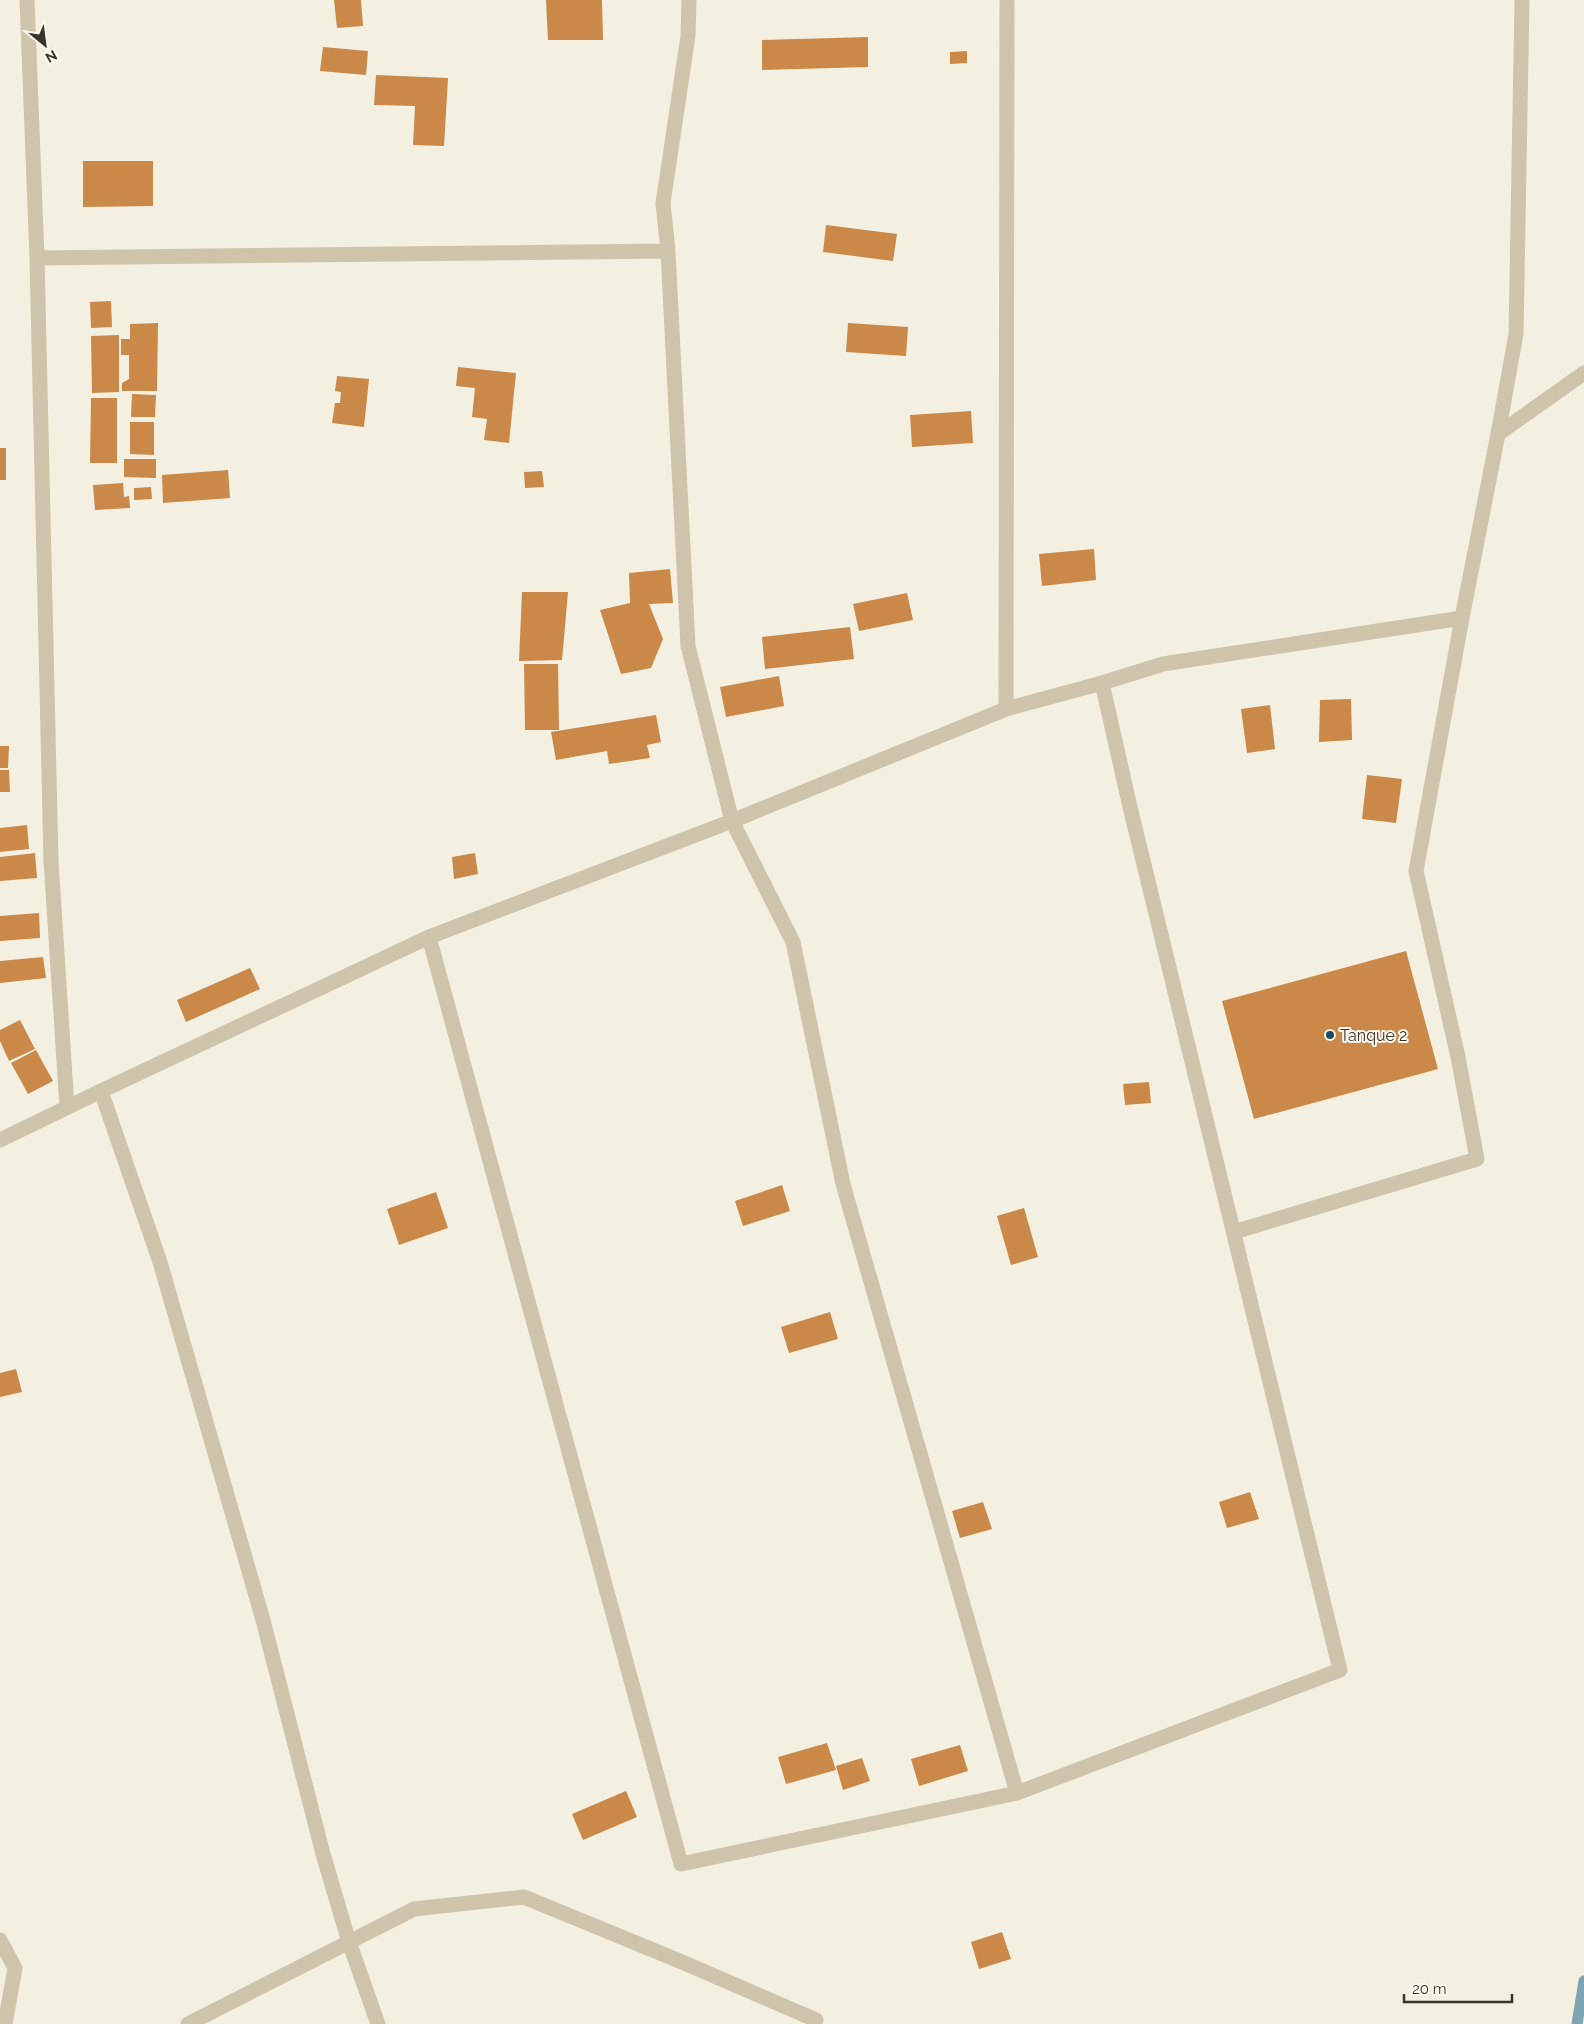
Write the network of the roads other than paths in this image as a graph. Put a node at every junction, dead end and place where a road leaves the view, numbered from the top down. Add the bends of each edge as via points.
1 (27, 0) edge
2 (689, 0) edge
3 (1007, 0) edge
4 (1522, 0) edge
5 (668, 251) junction
6 (37, 258) junction
7 (1584, 373) edge
8 (1498, 434) junction
9 (1462, 618) junction
10 (1102, 683) junction
11 (1006, 709) junction
12 (732, 821) junction
13 (429, 937) junction
14 (101, 1091) junction
15 (67, 1107) junction
16 (0, 1140) edge
17 (1234, 1232) junction
18 (1017, 1793) junction
19 (0, 1940) edge
20 (349, 1942) junction
21 (816, 2020) dead end
22 (5, 2024) edge
23 (188, 2024) edge
24 (378, 2024) edge

1 - 6 street
2 - 5 street via 688,36 663,203
3 - 11 street
4 - 8 street via 1516,334
5 - 6 street
5 - 12 street via 688,646
6 - 15 street via 51,860
7 - 8 street
8 - 9 street
9 - 10 street via 1162,664
9 - 17 street via 1416,871 1477,1159
10 - 11 street
10 - 17 street
11 - 12 street
12 - 13 street
12 - 18 street via 793,942 843,1184
13 - 14 street
13 - 18 street via 682,1864
14 - 15 street
14 - 20 street via 163,1271 260,1610
15 - 16 street
17 - 18 street via 1340,1670
19 - 22 street via 16,1968
20 - 21 street via 414,1909 524,1897
20 - 23 street
20 - 24 street

